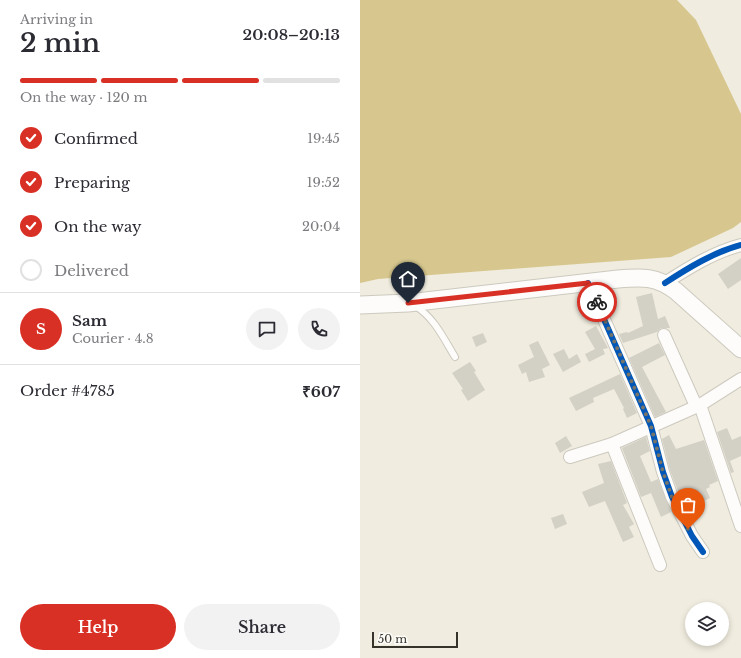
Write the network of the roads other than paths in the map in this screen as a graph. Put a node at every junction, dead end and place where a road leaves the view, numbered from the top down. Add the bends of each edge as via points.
1 (741, 245) edge
2 (588, 283) junction
3 (665, 283) junction
4 (408, 303) junction
5 (360, 305) edge
6 (664, 335) dead end
7 (741, 349) edge
8 (455, 357) dead end
9 (741, 379) edge
10 (698, 405) junction
11 (651, 426) junction
12 (612, 444) junction
13 (570, 457) dead end
14 (741, 526) edge
15 (703, 552) dead end
16 (660, 565) dead end

1 - 3 street via 724,251
2 - 3 main road via 638,277
2 - 4 main road
2 - 11 street
3 - 7 main road
4 - 5 main road
4 - 8 lane via 429,317
6 - 10 street
9 - 10 street
10 - 11 street
10 - 14 street
11 - 12 street
11 - 15 street via 672,497
12 - 13 street
12 - 16 street

